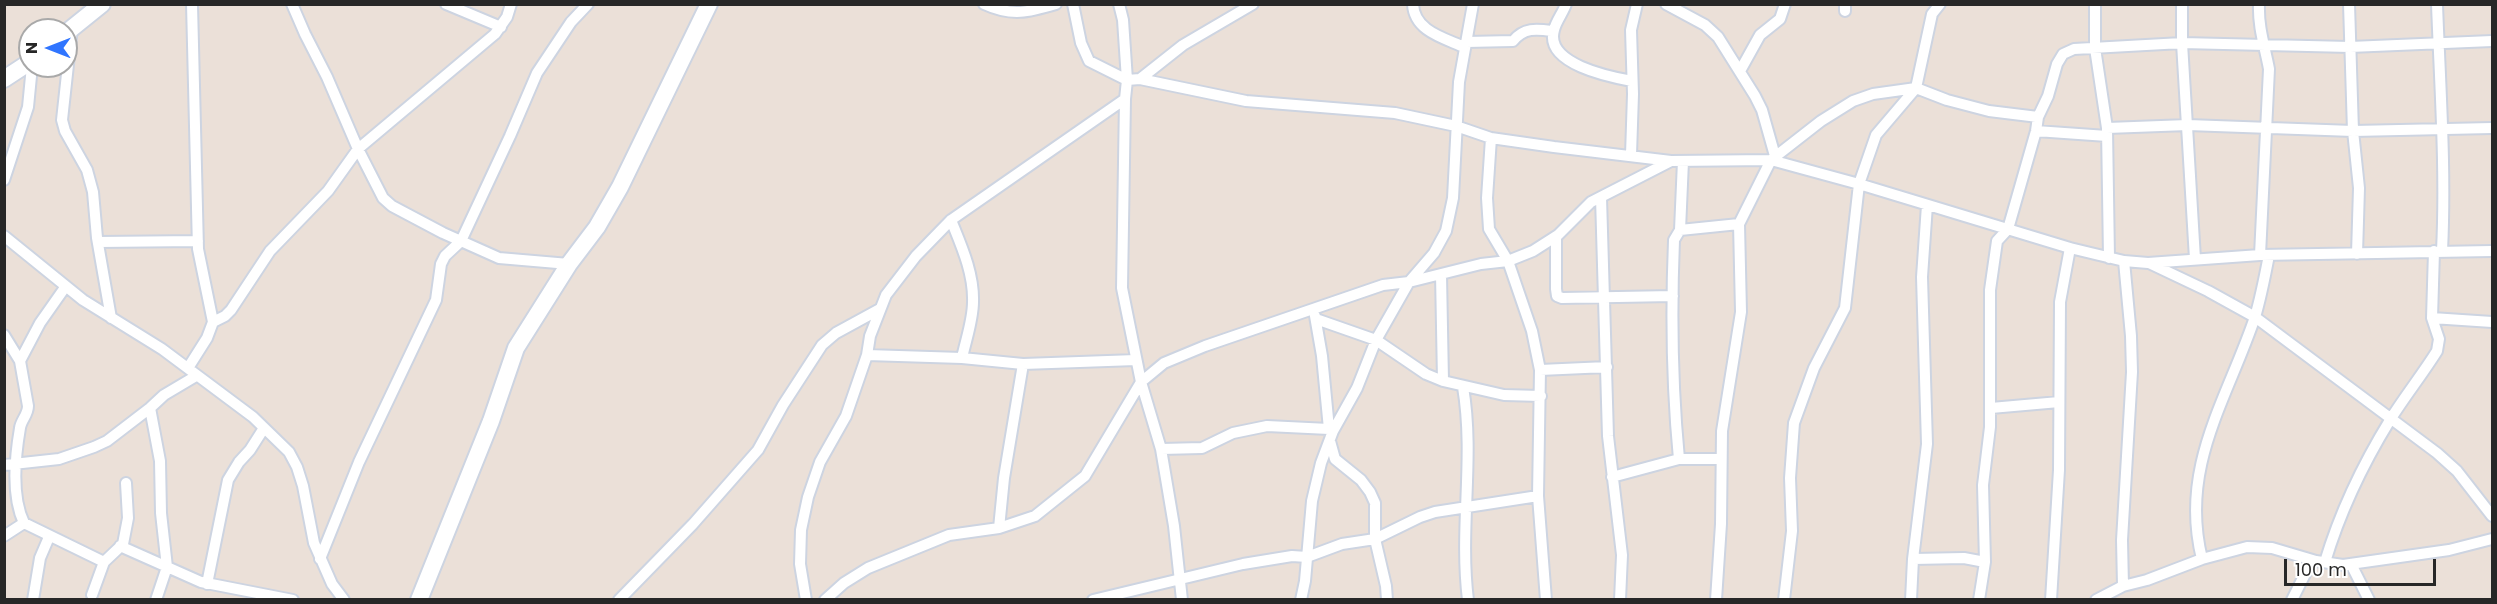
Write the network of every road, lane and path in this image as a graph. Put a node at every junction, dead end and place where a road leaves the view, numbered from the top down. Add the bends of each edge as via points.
1 (102, 4) edge
2 (192, 4) edge
3 (292, 4) edge
4 (446, 4) edge
5 (511, 4) edge
6 (588, 4) edge
7 (709, 4) edge
8 (984, 4) edge
9 (1056, 4) edge
10 (1073, 4) edge
11 (1119, 4) edge
12 (1253, 4) edge
13 (1473, 4) edge
14 (1566, 4) edge
15 (1636, 4) edge
16 (1666, 4) edge
17 (1785, 4) edge
18 (1940, 4) edge
19 (2095, 4) edge
20 (2182, 4) edge
21 (2259, 4) edge
22 (2349, 4) edge
23 (2437, 4) edge
24 (1410, 5) edge
25 (1232, 9) edge
26 (1931, 9) edge
27 (78, 24) edge
28 (501, 27) junction
29 (1553, 31) junction
30 (2493, 41) edge
31 (2182, 43) junction
32 (1465, 44) junction
33 (2439, 44) junction
34 (2265, 45) junction
35 (2350, 47) junction
36 (2095, 48) junction
37 (18, 70) edge
38 (1740, 71) junction
39 (31, 78) edge
40 (65, 78) edge
41 (4, 79) edge
42 (1140, 79) junction
43 (1127, 80) junction
44 (1632, 81) junction
45 (1917, 88) junction
46 (1125, 99) junction
47 (2038, 117) junction
48 (2188, 125) junction
49 (1456, 126) junction
50 (2493, 128) edge
51 (2266, 129) junction
52 (2444, 129) junction
53 (2036, 131) junction
54 (2353, 131) junction
55 (2107, 132) junction
56 (1491, 138) junction
57 (358, 149) junction
58 (1631, 154) junction
59 (1773, 158) junction
60 (1677, 161) junction
61 (4, 180) edge
62 (1859, 184) junction
63 (1601, 197) junction
64 (1927, 205) junction
65 (951, 220) junction
66 (1739, 224) junction
67 (2008, 229) junction
68 (1680, 230) junction
69 (4, 236) edge
70 (1556, 237) junction
71 (461, 241) junction
72 (98, 242) junction
73 (198, 242) junction
74 (2070, 248) junction
75 (2438, 251) junction
76 (2493, 252) edge
77 (2357, 254) junction
78 (2265, 255) junction
79 (2109, 258) junction
80 (2195, 259) junction
81 (1508, 261) junction
82 (2124, 261) junction
83 (2148, 263) junction
84 (569, 264) junction
85 (1441, 274) junction
86 (1409, 282) junction
87 (66, 286) junction
88 (1605, 296) junction
89 (1672, 296) junction
90 (880, 309) junction
91 (1314, 315) junction
92 (2254, 317) junction
93 (111, 318) junction
94 (2433, 318) junction
95 (213, 322) junction
96 (2493, 322) edge
97 (853, 323) junction
98 (4, 335) edge
99 (870, 336) junction
100 (1376, 340) junction
101 (867, 355) junction
102 (962, 358) junction
103 (1136, 360) junction
104 (20, 361) junction
105 (1023, 364) junction
106 (1607, 367) junction
107 (1540, 370) junction
108 (192, 372) junction
109 (1443, 381) junction
110 (1141, 382) junction
111 (1463, 387) junction
112 (1541, 396) junction
113 (2059, 402) junction
114 (150, 408) junction
115 (1991, 408) junction
116 (2391, 419) junction
117 (264, 428) junction
118 (1331, 434) junction
119 (1161, 449) junction
120 (1679, 459) junction
121 (1720, 459) junction
122 (16, 463) junction
123 (4, 465) edge
124 (1612, 477) junction
125 (126, 483) dead end
126 (1538, 496) junction
127 (1465, 507) junction
128 (2493, 516) edge
129 (24, 522) junction
130 (999, 528) junction
131 (4, 536) edge
132 (50, 537) junction
133 (1375, 539) junction
134 (2493, 539) edge
135 (120, 546) junction
136 (1307, 556) junction
137 (320, 558) junction
138 (2202, 558) junction
139 (1913, 559) junction
140 (2312, 560) junction
141 (104, 562) junction
142 (1985, 562) junction
143 (2325, 562) junction
144 (2351, 564) junction
145 (167, 567) junction
146 (1181, 580) junction
147 (207, 584) junction
148 (2124, 586) junction
149 (92, 595) dead end
150 (2111, 595) edge
151 (33, 600) edge
152 (156, 600) edge
153 (293, 600) edge
154 (344, 600) edge
155 (419, 600) edge
156 (619, 600) edge
157 (806, 600) edge
158 (825, 600) edge
159 (1093, 600) edge
160 (1182, 600) edge
161 (1301, 600) edge
162 (1387, 600) edge
163 (1468, 600) edge
164 (1546, 600) edge
165 (1620, 600) edge
166 (1716, 600) edge
167 (1784, 600) edge
168 (1911, 600) edge
169 (1979, 600) edge
170 (2051, 600) edge
171 (2096, 600) edge
172 (2292, 600) edge
173 (2369, 600) edge

1 - 27 street
2 - 73 street
3 - 57 street
4 - 28 street
5 - 28 street
6 - 71 street via 537,73
7 - 84 street via 620,187
8 - 9 street via 1024,13
10 - 43 street via 1081,44 1089,61
11 - 43 street
12 - 25 street
13 - 32 street
14 - 29 street
15 - 44 street via 1630,30
16 - 38 street via 1705,25 1718,37
17 - 38 street via 1780,19 1760,35
18 - 26 street
19 - 36 street
20 - 31 street
21 - 34 street via 2260,33
22 - 35 street
23 - 33 street
24 - 32 street via 1417,21 1428,30
25 - 42 street
26 - 45 street
28 - 57 street
29 - 32 street via 1525,30 1513,41
29 - 44 street via 1561,56 1602,75
30 - 33 street
31 - 34 street
31 - 36 street
31 - 48 street
32 - 49 street
33 - 35 street
33 - 52 street
34 - 35 street
34 - 51 street via 2269,69
35 - 54 street
36 - 47 street via 2063,54
36 - 55 street
37 - 41 street
38 - 59 street via 1762,110
39 - 61 street via 28,107
40 - 72 street via 62,120 87,170
42 - 43 street
42 - 49 street via 1245,101 1395,113
43 - 46 street
44 - 58 street
45 - 47 street via 1989,111
45 - 59 street via 1872,94 1853,101
45 - 62 street via 1876,135
46 - 65 street
46 - 103 street via 1122,288
47 - 53 street
48 - 51 street
48 - 55 street
48 - 80 street
49 - 56 street
49 - 86 street via 1453,198 1446,231 1434,253
50 - 52 street
51 - 54 street
51 - 78 street
52 - 54 street
52 - 75 street
53 - 55 street
53 - 67 street
54 - 77 street via 2360,199
55 - 79 street
56 - 58 street
56 - 81 street via 1489,229
57 - 71 street via 383,198
57 - 95 street via 328,191 270,251 231,310
58 - 60 street
59 - 60 street
59 - 62 street
59 - 66 street
60 - 63 street
60 - 68 street
62 - 64 street
62 - 167 street via 1845,308 1814,368 1794,423 1792,531
63 - 70 street
63 - 88 street
64 - 67 street
64 - 139 street via 1922,277 1927,444
65 - 90 street via 916,256
65 - 102 street via 965,254 974,300
66 - 68 street
66 - 121 street via 1741,312
67 - 74 street
67 - 115 street via 1997,241 1990,290
68 - 89 street via 1674,240
69 - 87 street
70 - 81 street
70 - 88 street via 1557,296
71 - 84 street via 499,258
71 - 137 street via 441,264 436,300 359,462
72 - 73 street
72 - 93 street
73 - 95 street
74 - 79 street
74 - 113 street via 2060,302
75 - 76 street
75 - 77 street
75 - 94 street
77 - 78 street
78 - 80 street
78 - 92 street
79 - 82 street
80 - 83 street
81 - 85 street
81 - 107 street via 1532,331
82 - 83 street
82 - 148 street via 2132,372
83 - 92 street
84 - 155 street via 516,348 491,422
85 - 86 street
85 - 109 street
86 - 91 street via 1383,285
86 - 100 street
87 - 93 street
87 - 104 street via 40,322
88 - 89 street
88 - 106 street
89 - 120 street
90 - 97 street
90 - 99 street
91 - 100 street
91 - 110 street via 1174,358
91 - 118 street
92 - 116 street
92 - 138 street via 2200,461 2195,506 2196,537
93 - 108 street
94 - 96 street
94 - 116 street via 2439,339 2437,351
95 - 108 street
97 - 99 street
97 - 156 street via 822,345 758,450
98 - 104 street
99 - 101 street
100 - 109 street
100 - 118 street via 1357,388
101 - 102 street
101 - 157 street via 846,416 820,462 808,497 801,530 800,564
102 - 105 street
103 - 105 street
103 - 110 street
104 - 122 street via 28,409 20,428
105 - 130 street
106 - 107 street
106 - 124 street
107 - 112 street
108 - 114 street
108 - 117 street
109 - 111 street
110 - 119 street
110 - 130 street via 1085,476 1035,516
111 - 112 street
111 - 127 street via 1469,434
112 - 126 street
113 - 115 street
113 - 170 street via 2060,470
114 - 122 street via 94,447 59,459
114 - 145 street via 160,461
115 - 142 street via 1983,485
116 - 128 street via 2457,471
116 - 143 street via 2352,489
117 - 137 street via 289,452 297,467
117 - 147 street via 228,480
118 - 119 street via 1267,426 1233,433 1202,448
118 - 133 street via 1335,459 1361,480 1375,503
118 - 136 street via 1312,501
119 - 146 street
120 - 121 street
120 - 124 street
121 - 166 street
122 - 123 street
122 - 129 street via 16,497
124 - 165 street via 1622,555
125 - 135 street via 128,518
126 - 127 street
126 - 164 street
127 - 133 street via 1420,517
127 - 163 street
129 - 131 street
129 - 132 street
130 - 158 street via 949,535 868,568
132 - 141 street
132 - 151 street via 40,558
133 - 136 street via 1342,544
133 - 162 street
134 - 144 street via 2449,550
135 - 141 street
135 - 145 street
136 - 146 street via 1243,564
136 - 161 street
137 - 154 street
138 - 140 street via 2259,546
138 - 148 street
139 - 142 street via 1964,558
139 - 168 street
140 - 143 street
140 - 172 street
141 - 149 street
142 - 169 street
143 - 144 street
144 - 173 street
145 - 147 street
145 - 152 street
146 - 159 street
146 - 160 street
147 - 153 street
148 - 150 street
150 - 171 street

